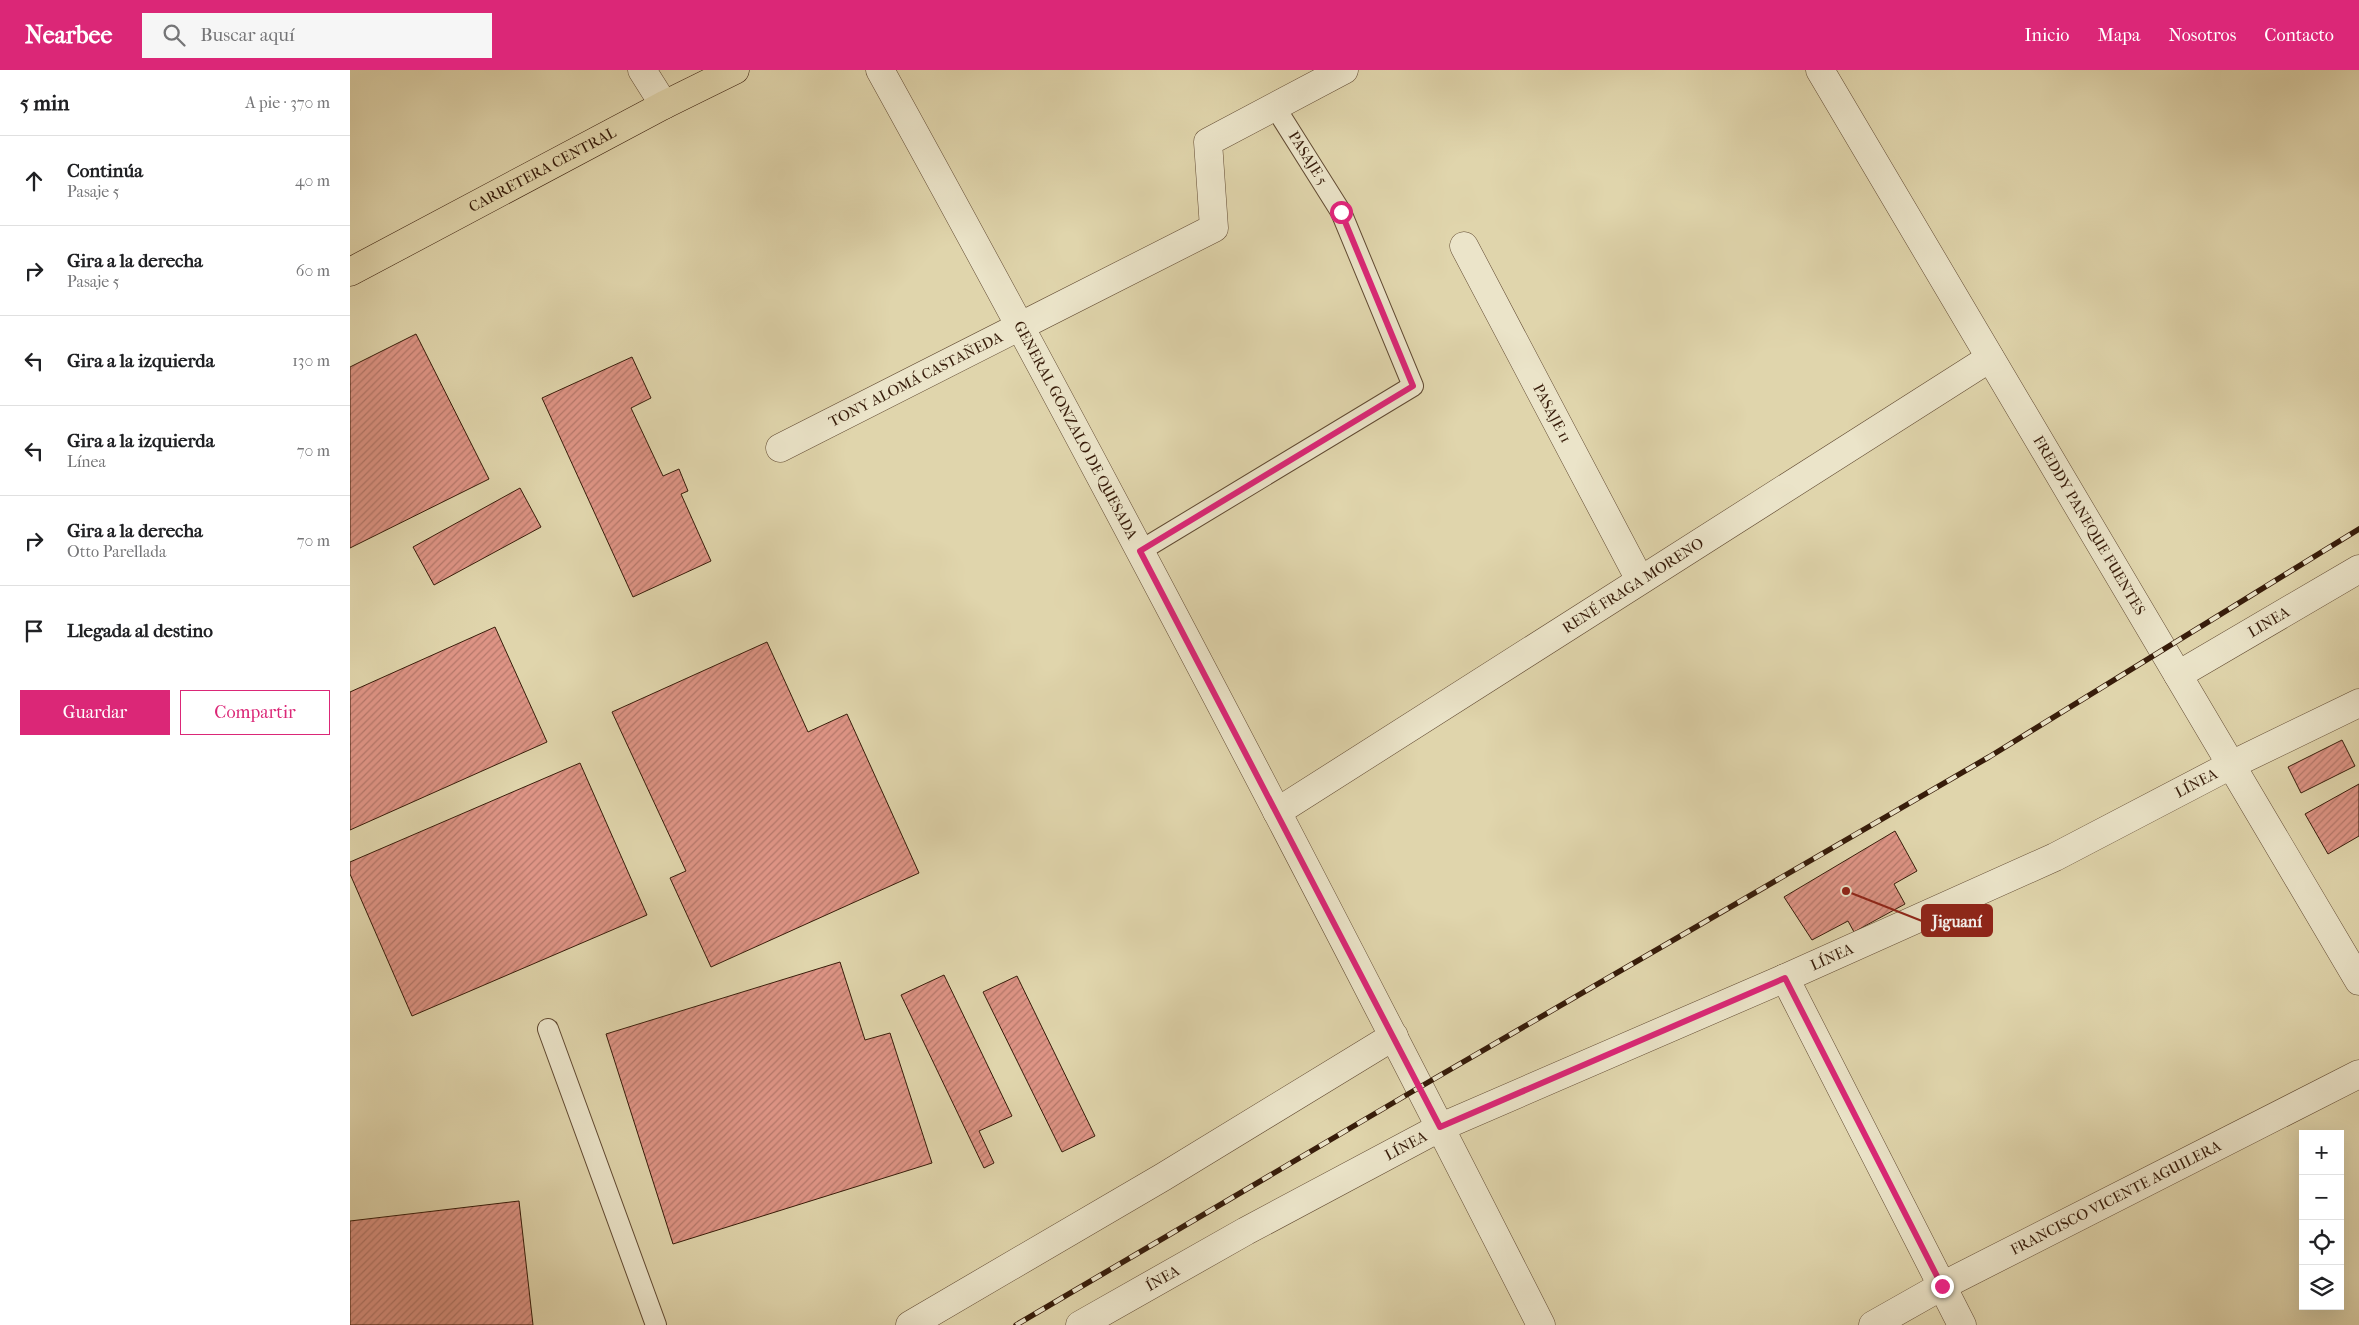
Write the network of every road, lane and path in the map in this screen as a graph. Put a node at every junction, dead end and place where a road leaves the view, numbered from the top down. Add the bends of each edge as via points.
1 (642, 70) edge
2 (735, 70) edge
3 (880, 70) edge
4 (1344, 70) edge
5 (1820, 70) edge
6 (664, 105) junction
7 (1275, 106) junction
8 (1464, 246) dead end
9 (350, 272) edge
10 (1022, 325) junction
11 (1990, 358) junction
12 (780, 448) dead end
13 (1140, 551) junction
14 (2359, 569) edge
15 (1640, 580) junction
16 (2178, 675) junction
17 (2359, 704) edge
18 (2231, 765) junction
19 (1277, 812) junction
20 (1785, 978) junction
21 (2359, 981) edge
22 (548, 1030) dead end
23 (1394, 1036) junction
24 (2359, 1074) edge
25 (1440, 1127) junction
26 (1246, 1231) joint
27 (1942, 1286) junction
28 (656, 1325) edge
29 (910, 1325) edge
30 (1080, 1325) edge
31 (1541, 1325) edge
32 (1873, 1325) edge
33 (1962, 1325) edge

1 - 6 street
2 - 6 highway, CARRETERA CENTRAL
3 - 10 street, GENERAL GONZALO DE QUESADA
4 - 7 street, TONY ALOMÁ CASTAÑEDA
5 - 11 street, FREDDY PANEQUE FUENTES
6 - 9 highway, CARRETERA CENTRAL
7 - 10 street, TONY ALOMÁ CASTAÑEDA via 1208,142 1214,228
7 - 13 lane, PASAJE 5 via 1341,212 1413,386
8 - 15 street, PASAJE 11
10 - 12 street, TONY ALOMÁ CASTAÑEDA
10 - 13 street, GENERAL GONZALO DE QUESADA
11 - 15 street, RENÉ FRAGA MORENO
11 - 16 street, FREDDY PANEQUE FUENTES
13 - 19 street, GENERAL GONZALO DE QUESADA
14 - 16 street, LINEA
15 - 19 street, RENÉ FRAGA MORENO
16 - 18 street, FREDDY PANEQUE FUENTES
17 - 18 street, LÍNEA
18 - 20 street, LÍNEA via 2055,857
18 - 21 street, FREDDY PANEQUE FUENTES
19 - 23 street, GENERAL GONZALO DE QUESADA
20 - 25 street, LÍNEA
20 - 27 street
22 - 28 lane
23 - 25 street, GENERAL GONZALO DE QUESADA
23 - 29 street via 1163,1177
24 - 27 street, FRANCISCO VICENTE AGUILERA
25 - 26 street, LÍNEA
25 - 31 street, GENERAL GONZALO DE QUESADA
26 - 30 street, ÍNEA
27 - 32 street, FRANCISCO VICENTE AGUILERA
27 - 33 street

